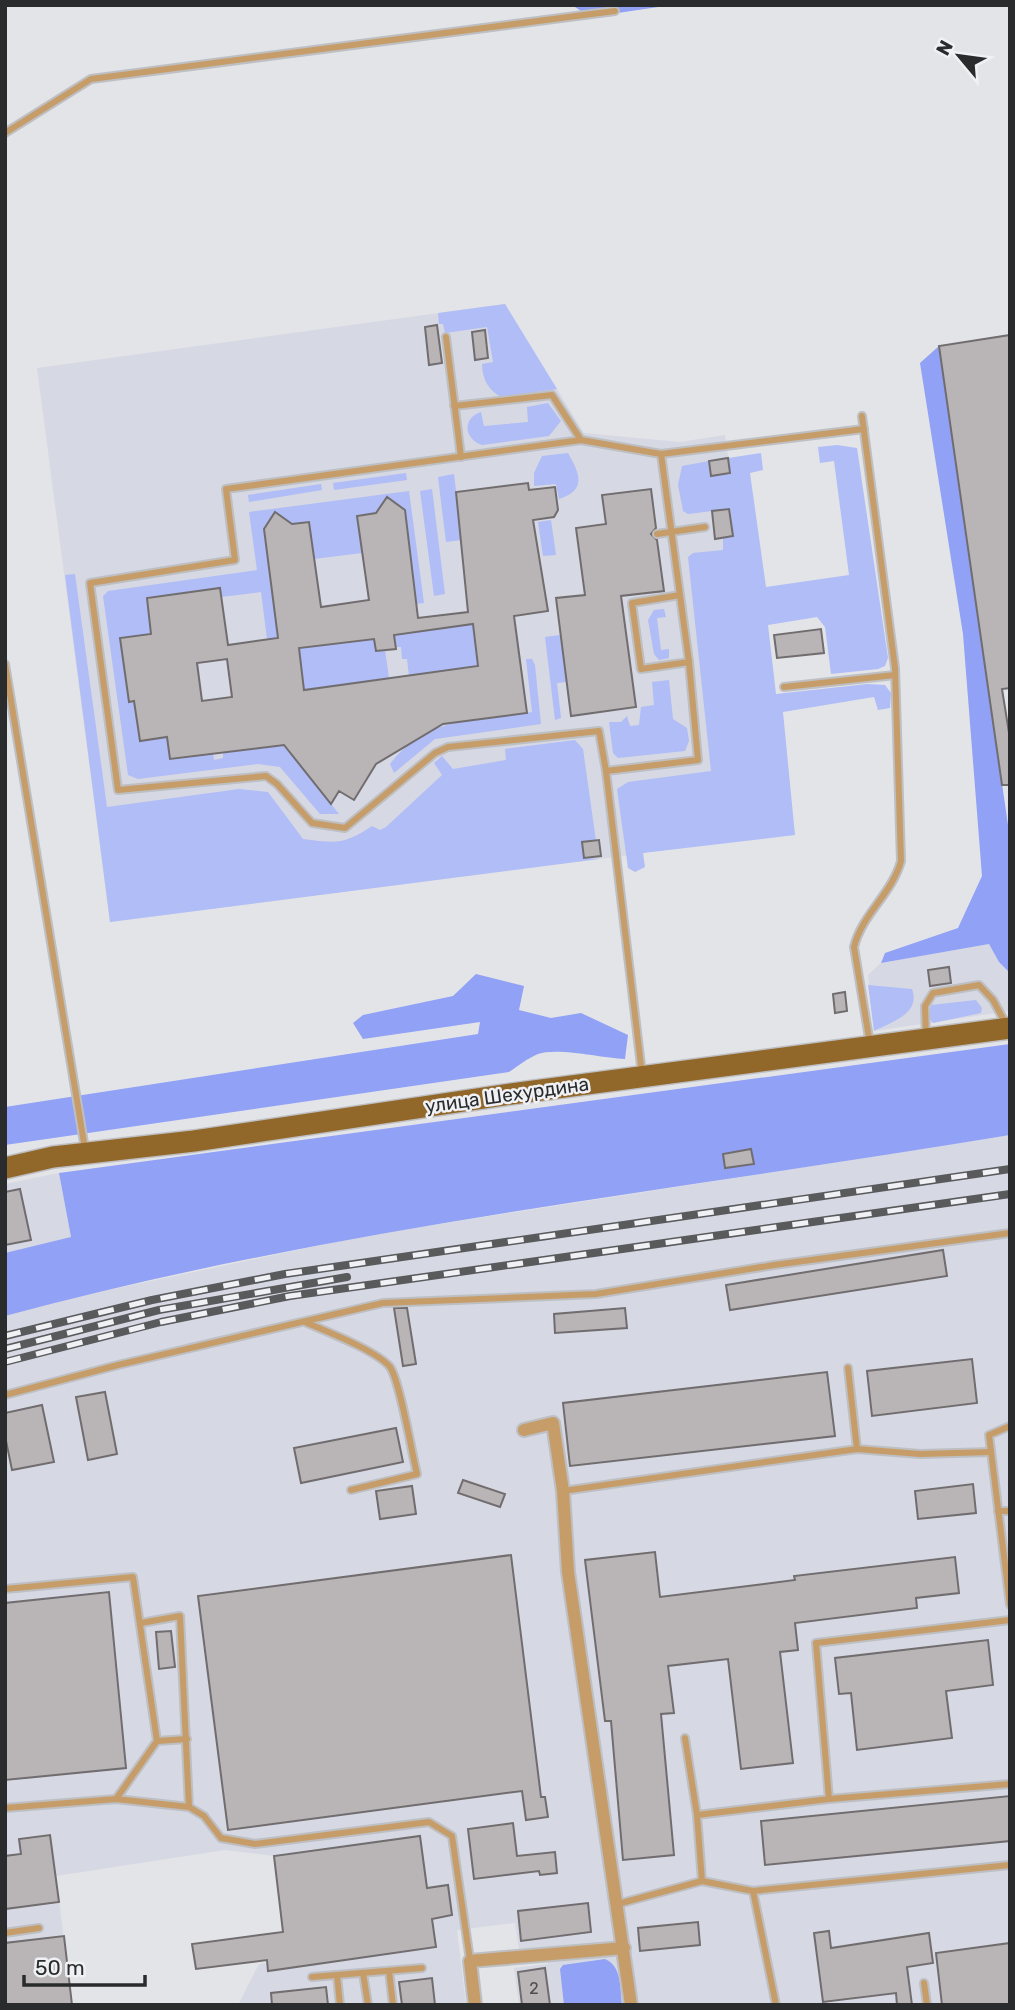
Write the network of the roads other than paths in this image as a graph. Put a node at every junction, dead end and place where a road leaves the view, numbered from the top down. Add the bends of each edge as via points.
1 (615, 11) dead end
2 (5, 133) edge
3 (446, 337) dead end
4 (454, 406) junction
5 (862, 416) dead end
6 (864, 429) junction
7 (581, 440) junction
8 (661, 454) junction
9 (460, 457) junction
10 (705, 527) dead end
11 (672, 532) junction
12 (657, 534) dead end
13 (680, 594) junction
14 (689, 662) junction
15 (5, 664) edge
16 (895, 675) junction
17 (784, 687) dead end
18 (606, 771) junction
19 (1009, 1028) edge
20 (926, 1038) junction
21 (870, 1045) junction
22 (643, 1076) junction
23 (86, 1153) junction
24 (5, 1168) edge
25 (1010, 1233) edge
26 (306, 1323) junction
27 (848, 1368) dead end
28 (5, 1395) edge
29 (1010, 1426) edge
30 (524, 1430) dead end
31 (857, 1449) junction
32 (991, 1452) junction
33 (351, 1490) dead end
34 (564, 1491) junction
35 (998, 1511) junction
36 (1010, 1511) edge
37 (5, 1589) edge
38 (1010, 1605) edge
39 (1010, 1620) edge
40 (141, 1623) junction
41 (685, 1738) dead end
42 (187, 1739) junction
43 (157, 1741) junction
44 (1010, 1784) edge
45 (116, 1799) junction
46 (829, 1799) junction
47 (189, 1807) junction
48 (5, 1808) edge
49 (698, 1815) junction
50 (1010, 1865) edge
51 (702, 1881) junction
52 (753, 1891) junction
53 (618, 1904) junction
54 (38, 1928) dead end
55 (5, 1933) edge
56 (624, 1948) junction
57 (470, 1961) junction
58 (422, 1968) dead end
59 (389, 1971) junction
60 (363, 1973) junction
61 (337, 1975) junction
62 (312, 1977) dead end
63 (924, 1983) dead end
64 (340, 2005) edge
65 (368, 2005) edge
66 (393, 2005) edge
67 (475, 2005) edge
68 (631, 2005) edge
69 (776, 2005) edge
70 (927, 2005) edge

1 - 2 lane via 91,79
3 - 4 lane
4 - 7 lane via 552,395
4 - 9 lane
5 - 6 lane
6 - 8 lane
6 - 16 lane
7 - 8 lane
7 - 9 lane
8 - 11 lane
9 - 18 lane via 226,489 235,560 90,583 118,790 266,776 312,824 345,828 425,760 447,747 599,731
10 - 11 lane
11 - 12 lane
11 - 13 lane
13 - 14 lane
13 - 14 lane via 632,603 640,669
14 - 18 lane via 698,760
15 - 23 lane
16 - 17 lane
16 - 21 lane via 901,861 895,881 857,935 854,947
18 - 22 lane
19 - 20 main road, улица Шехурдина
19 - 20 lane via 979,985 933,993 925,1006
20 - 21 main road, улица Шехурдина
21 - 22 main road, улица Шехурдина
22 - 23 main road, улица Шехурдина
23 - 24 main road, улица Шехурдина
25 - 26 lane via 596,1294 383,1303
26 - 28 lane
26 - 33 lane via 350,1341 390,1368 400,1399 417,1474
27 - 31 lane
29 - 32 lane via 989,1436
30 - 34 street via 553,1423
31 - 32 lane via 920,1454
31 - 34 lane
32 - 35 lane
34 - 53 street via 568,1572
35 - 36 lane
35 - 38 lane
37 - 40 lane via 133,1577
39 - 46 lane via 817,1643
40 - 42 lane via 180,1616
40 - 43 lane
41 - 49 lane
42 - 43 lane
42 - 47 lane
43 - 45 lane
44 - 46 lane
45 - 47 lane
45 - 48 lane
46 - 49 lane
47 - 57 lane via 204,1816 221,1838 255,1844 429,1822 452,1836
49 - 51 lane
50 - 52 lane
51 - 52 lane
51 - 53 lane
52 - 69 lane
53 - 56 street
54 - 55 lane
56 - 57 street
56 - 68 street
57 - 67 street
58 - 59 lane
59 - 60 lane
59 - 66 lane
60 - 61 lane
60 - 65 lane
61 - 62 lane
61 - 64 lane
63 - 70 lane

